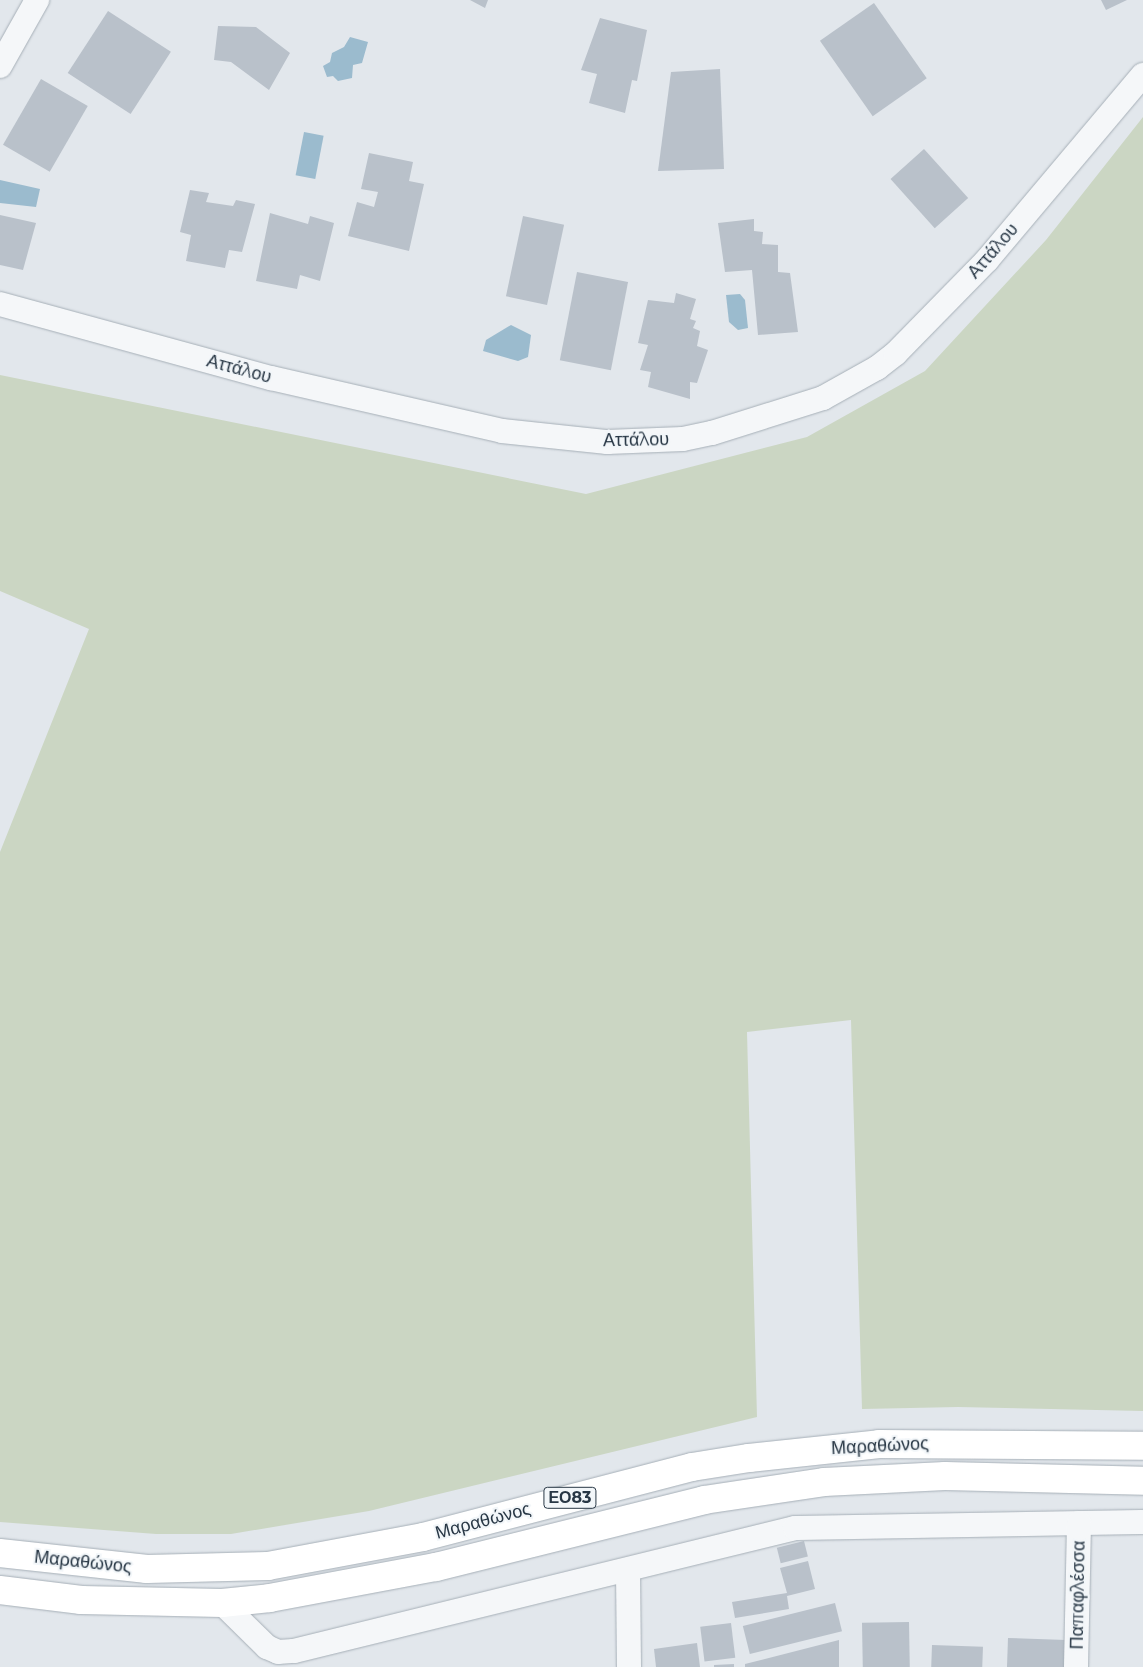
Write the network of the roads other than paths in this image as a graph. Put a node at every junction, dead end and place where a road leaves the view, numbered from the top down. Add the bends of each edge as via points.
1 (37, 0) edge
2 (0, 66) edge
3 (1143, 75) edge
4 (0, 304) edge
5 (1143, 1446) edge
6 (1143, 1481) edge
7 (1143, 1522) edge
8 (1079, 1523) junction
9 (0, 1553) edge
10 (628, 1571) junction
11 (0, 1590) edge
12 (222, 1603) junction
13 (294, 1659) edge
14 (629, 1667) edge
15 (1076, 1667) edge

1 - 2 street
3 - 4 street, Αττάλου via 987,260 896,353 877,368 823,398 712,434 683,439 607,442 502,431 271,378
5 - 9 main road, Μαραθώνος / ΕΟ83 via 879,1444 758,1457 692,1467 423,1537 268,1566 147,1568
6 - 12 main road, Μαραθώνος / ΕΟ83 via 945,1476 824,1482 704,1500 436,1567 270,1598
7 - 8 street
8 - 10 street via 794,1528
8 - 15 street, Παπαφλέσσα
10 - 13 street
10 - 14 street
11 - 12 main road, Μαραθώνος / ΕΟ83 via 81,1600
12 - 13 street via 267,1647

